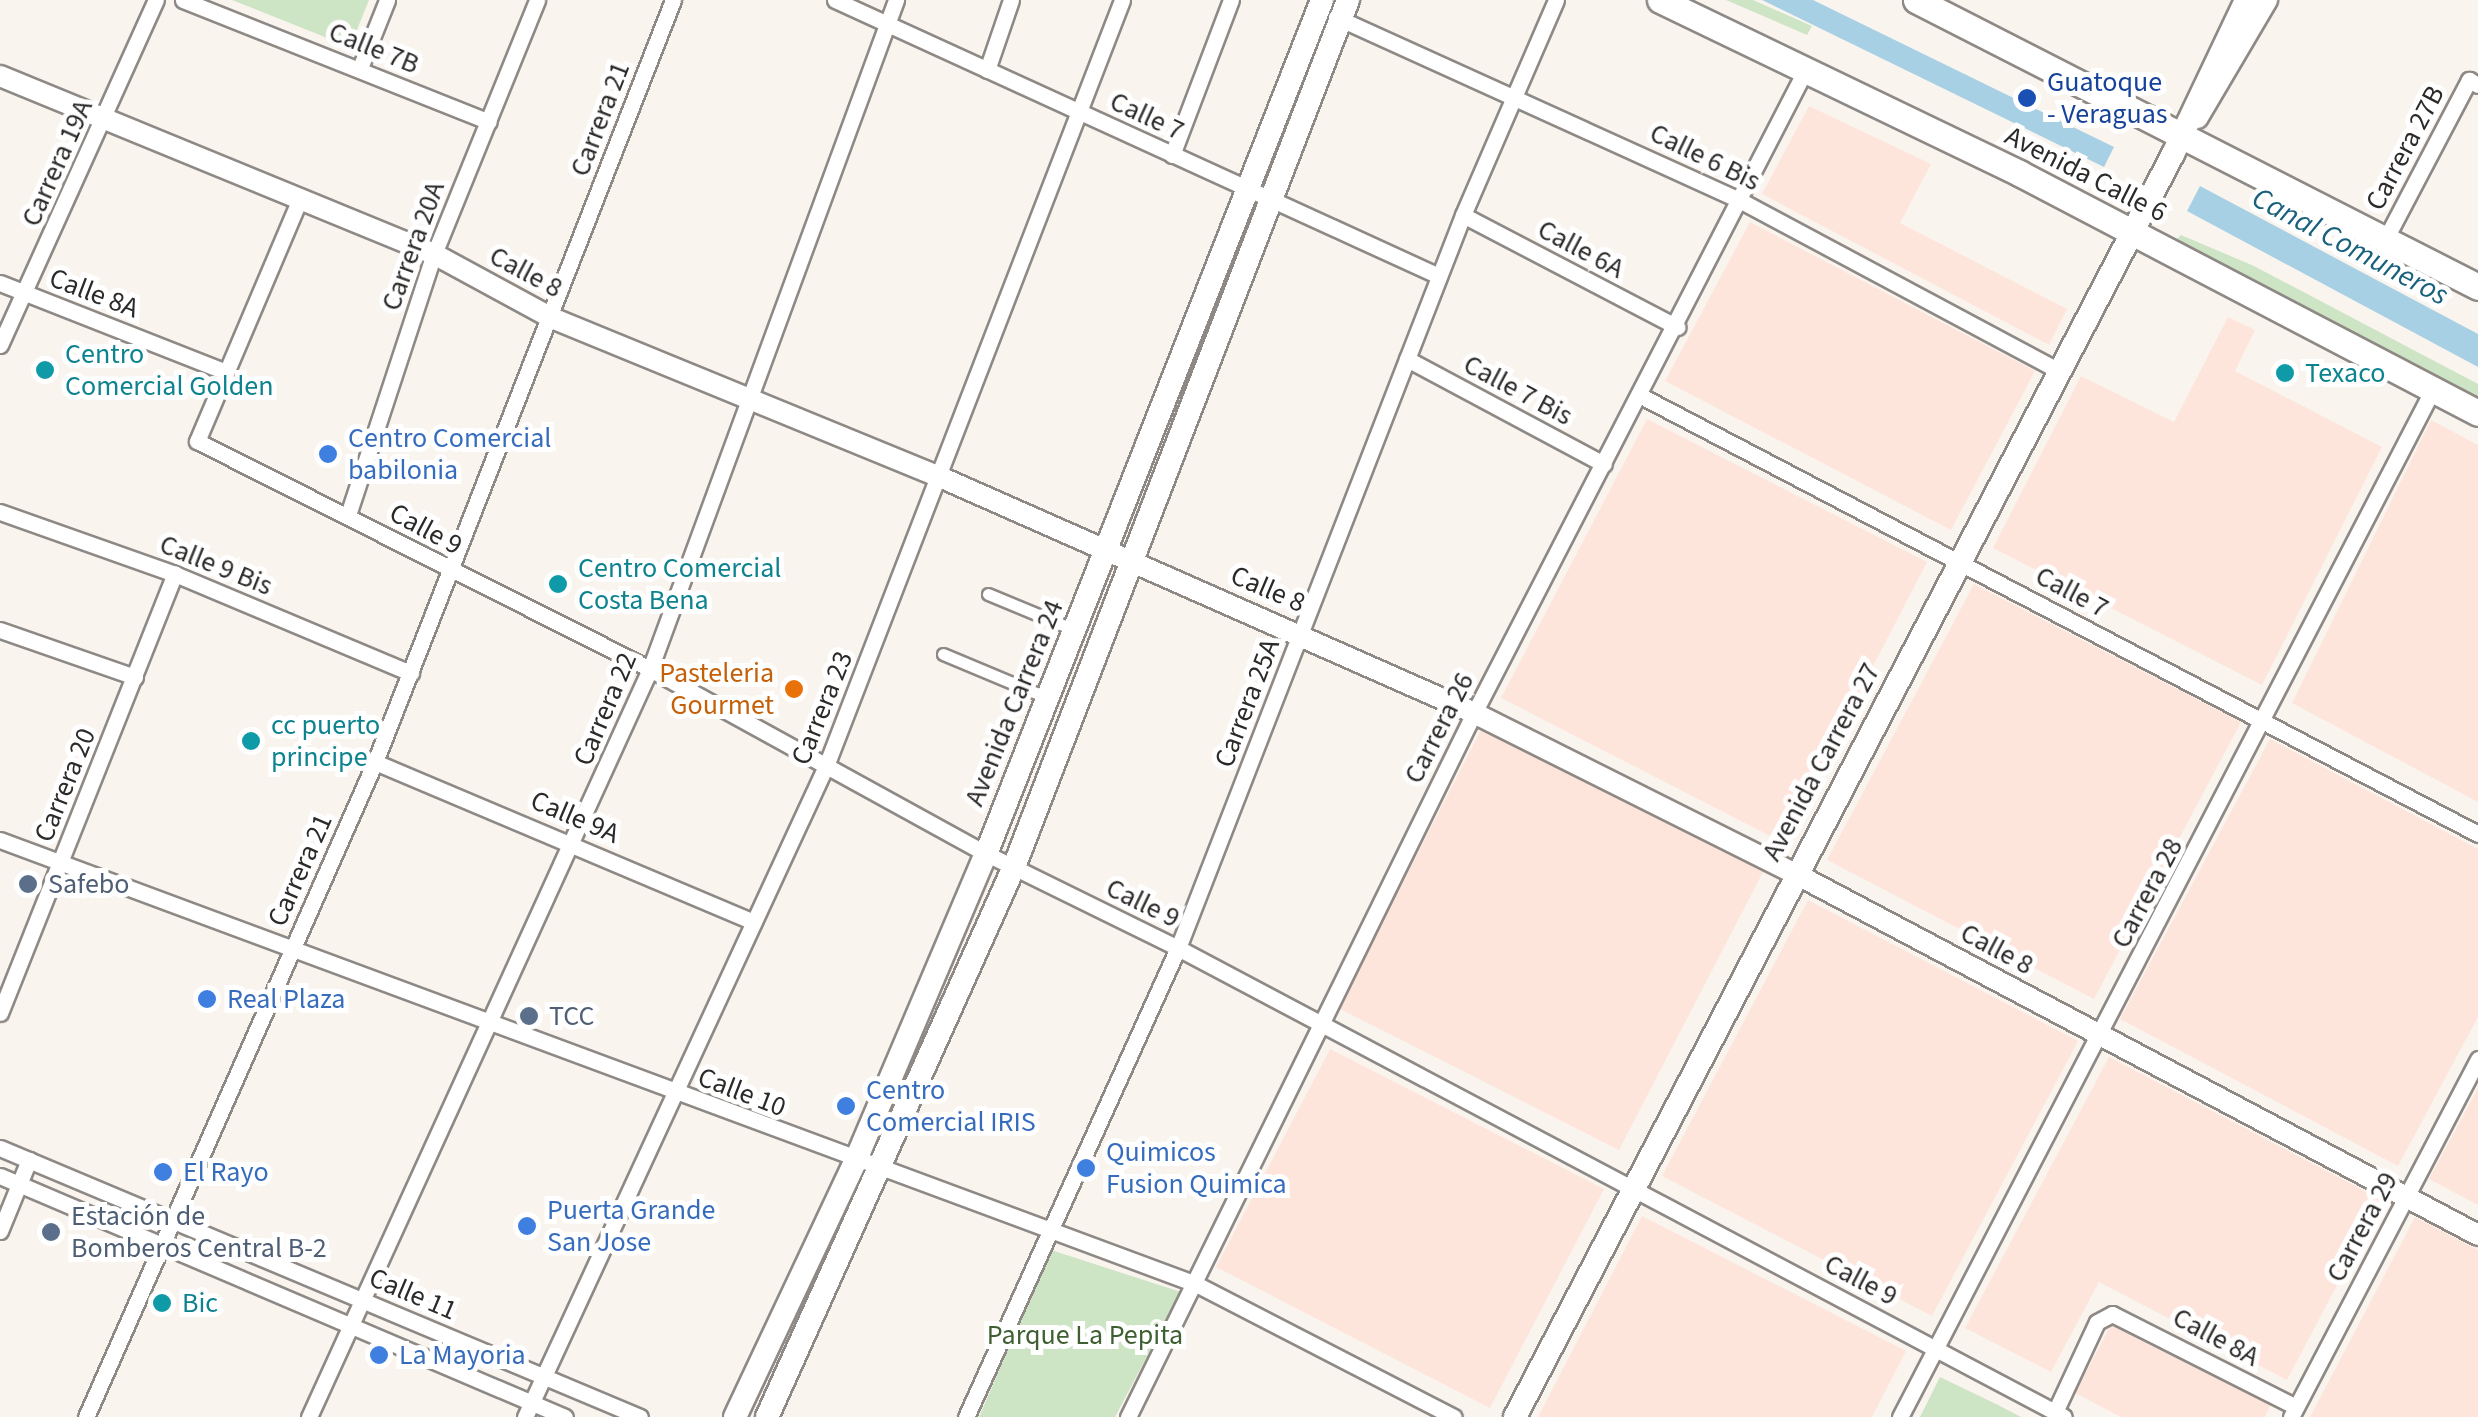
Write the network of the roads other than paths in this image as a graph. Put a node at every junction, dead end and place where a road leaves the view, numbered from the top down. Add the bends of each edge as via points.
1 (156, 0) edge
2 (183, 0) edge
3 (387, 0) edge
4 (537, 0) edge
5 (673, 0) edge
6 (835, 0) edge
7 (896, 0) edge
8 (1011, 0) edge
9 (1122, 0) edge
10 (1232, 0) edge
11 (1556, 0) edge
12 (1660, 0) edge
13 (1916, 0) edge
14 (2246, 0) edge
15 (2266, 0) edge
16 (1320, 5) edge
17 (1345, 10) edge
18 (887, 24) junction
19 (360, 68) junction
20 (1806, 68) junction
21 (987, 70) junction
22 (0, 76) edge
23 (2473, 82) edge
24 (1512, 92) junction
25 (1080, 112) junction
26 (104, 120) junction
27 (488, 122) junction
28 (2183, 136) junction
29 (1172, 155) junction
30 (1248, 190) junction
31 (299, 201) junction
32 (1741, 201) junction
33 (1273, 202) junction
34 (1463, 215) junction
35 (2132, 232) junction
36 (2385, 240) junction
37 (434, 254) junction
38 (1439, 276) junction
39 (0, 283) edge
40 (2478, 288) edge
41 (26, 293) junction
42 (552, 318) junction
43 (1677, 327) junction
44 (0, 345) edge
45 (1408, 359) junction
46 (2060, 370) junction
47 (226, 372) junction
48 (2433, 389) junction
49 (1641, 396) junction
50 (752, 399) junction
51 (2478, 413) edge
52 (1604, 464) junction
53 (940, 477) junction
54 (0, 512) edge
55 (348, 515) junction
56 (1106, 552) junction
57 (1129, 561) junction
58 (1959, 562) junction
59 (454, 572) junction
60 (176, 574) junction
61 (988, 594) dead end
62 (0, 630) edge
63 (1075, 630) junction
64 (1301, 633) junction
65 (943, 654) dead end
66 (650, 669) junction
67 (411, 673) junction
68 (135, 677) junction
69 (1048, 698) junction
70 (1474, 713) junction
71 (2264, 721) junction
72 (375, 762) junction
73 (826, 766) junction
74 (2478, 834) edge
75 (0, 840) edge
76 (574, 843) junction
77 (986, 854) junction
78 (62, 862) junction
79 (1014, 867) junction
80 (1796, 874) junction
81 (754, 922) junction
82 (292, 948) junction
83 (1178, 948) junction
84 (0, 1014) edge
85 (1320, 1022) junction
86 (490, 1024) junction
87 (2101, 1035) junction
88 (2478, 1060) edge
89 (672, 1092) junction
90 (0, 1148) edge
91 (29, 1160) junction
92 (855, 1162) junction
93 (880, 1170) junction
94 (0, 1176) edge
95 (19, 1184) junction
96 (1638, 1188) junction
97 (2406, 1197) junction
98 (169, 1217) junction
99 (1046, 1229) junction
100 (0, 1231) edge
101 (2478, 1234) edge
102 (159, 1241) junction
103 (1196, 1284) junction
104 (363, 1300) junction
105 (351, 1326) junction
106 (1934, 1348) junction
107 (547, 1378) junction
108 (529, 1410) edge
109 (2293, 1412) edge
110 (2059, 1414) edge
111 (86, 1417) edge
112 (309, 1417) edge
113 (565, 1417) edge
114 (640, 1417) edge
115 (735, 1417) edge
116 (767, 1417) edge
117 (966, 1417) edge
118 (1128, 1417) edge
119 (1454, 1417) edge
120 (1515, 1417) edge
121 (1900, 1417) edge

1 - 26 street, Carrera 19A
2 - 19 street, Calle 7B
3 - 19 street
4 - 27 street, Carrera 20A
5 - 42 street, Carrera 21
6 - 18 street, Calle 7
7 - 18 street, Carrera 22
8 - 21 street
9 - 25 street, Carrera 23
10 - 29 street
11 - 24 street, Carrera 25A
12 - 20 main road, Avenida Calle 6
13 - 28 main road
14 - 28 main road, Avenida Carrera 27
15 - 28 main road, Avenida Carrera 27 via 2216,92
16 - 17 street, Calle 6 Bis
16 - 30 main road, Avenida Carrera 24
17 - 24 street, Calle 6 Bis
17 - 33 main road, Avenida Carrera 24
18 - 21 street, Calle 7
18 - 50 street, Carrera 22
19 - 27 street, Calle 7B
20 - 32 street, Carrera 26
20 - 35 main road, Avenida Calle 6
21 - 25 street, Calle 7
22 - 26 street, Calle 8
23 - 36 street, Carrera 27B
24 - 32 street, Calle 6 Bis
24 - 34 street, Carrera 25A
25 - 29 street, Calle 7
25 - 53 street, Carrera 23
26 - 31 street, Calle 8
26 - 41 street, Carrera 19A
27 - 37 street, Carrera 20A
28 - 35 main road, Avenida Carrera 27
28 - 36 main road
29 - 30 street, Calle 7
30 - 33 street, Calle 7
30 - 56 main road, Avenida Carrera 24
31 - 37 street, Calle 8
31 - 47 street
32 - 43 street, Carrera 26
32 - 46 street, Calle 6 Bis
33 - 38 street, Calle 7
33 - 57 main road, Avenida Carrera 24
34 - 38 street, Carrera 25A
34 - 43 street, Calle 6A
35 - 46 main road, Avenida Carrera 27
35 - 48 main road, Avenida Calle 6
36 - 40 main road
37 - 42 street, Calle 8
37 - 55 street, Carrera 20A
38 - 45 street, Carrera 25A
39 - 41 street, Calle 8A
41 - 44 street, Carrera 19A
41 - 47 street, Calle 8A
42 - 50 street, Calle 8
42 - 59 street, Carrera 21
43 - 49 street, Carrera 26
45 - 52 street, Calle 7 Bis
45 - 64 street, Carrera 25A
46 - 58 main road, Avenida Carrera 27
47 - 55 street, Calle 9 via 197,441
48 - 51 main road, Avenida Calle 6
48 - 71 street, Carrera 28
49 - 52 street, Carrera 26
49 - 58 street, Calle 7
50 - 53 street, Calle 8
50 - 66 street, Carrera 22
52 - 70 street, Carrera 26
53 - 56 street, Calle 8
53 - 73 street, Carrera 23
54 - 60 street, Calle 9 Bis
55 - 59 street, Calle 9
56 - 57 street, Calle 8
56 - 63 main road, Avenida Carrera 24
57 - 64 street, Calle 8
57 - 79 main road, Avenida Carrera 24
58 - 71 street, Calle 7
58 - 80 main road, Avenida Carrera 27
59 - 66 street, Calle 9
59 - 67 street, Carrera 21
60 - 67 street, Calle 9 Bis
60 - 68 street, Carrera 20
61 - 63 street
62 - 68 street
63 - 69 main road, Avenida Carrera 24
64 - 70 street, Calle 8
64 - 83 street, Carrera 25A
65 - 69 street
66 - 73 street, Calle 9
66 - 76 street, Carrera 22
67 - 72 street, Carrera 21
68 - 78 street, Carrera 20
69 - 77 main road, Avenida Carrera 24
70 - 80 street, Calle 8
70 - 85 street, Carrera 26
71 - 74 street, Calle 7
71 - 87 street, Carrera 28
72 - 76 street, Calle 9A
72 - 82 street, Carrera 21
73 - 77 street, Calle 9
73 - 81 street, Carrera 23
75 - 78 street, Calle 10
76 - 81 street, Calle 9A
76 - 86 street, Carrera 22
77 - 79 street, Calle 9
77 - 92 main road, Avenida Carrera 24
78 - 82 street, Calle 10
78 - 84 street, Carrera 20
79 - 83 street, Calle 9
79 - 93 main road, Avenida Carrera 24
80 - 87 street, Calle 8
80 - 96 main road, Avenida Carrera 27
81 - 89 street, Carrera 23
82 - 86 street, Calle 10
82 - 98 street, Carrera 21
83 - 85 street, Calle 9
83 - 99 street, Carrera 25A
85 - 96 street, Calle 9
85 - 103 street, Carrera 26
86 - 89 street, Calle 10
86 - 104 street, Carrera 22
87 - 97 street, Calle 8
87 - 106 street, Carrera 28
88 - 97 street, Carrera 29
89 - 92 street, Calle 10
89 - 107 street, Carrera 23
90 - 91 street, Calle 11
91 - 95 street
91 - 98 street, Calle 11
92 - 93 street, Calle 10
92 - 115 main road, Avenida Carrera 24
93 - 99 street, Calle 10
93 - 116 main road, Avenida Carrera 24
94 - 95 street, Calle 11
95 - 100 street
95 - 102 street, Calle 11
96 - 106 street, Calle 9
96 - 120 main road, Avenida Carrera 27
97 - 101 street, Calle 8
97 - 109 street, Carrera 29
98 - 102 street, Carrera 21
98 - 104 street, Calle 11
99 - 103 street, Calle 10
99 - 117 street, Carrera 25A
102 - 105 street, Calle 11
102 - 111 street, Carrera 21
103 - 118 street, Carrera 26
103 - 119 street, Calle 10
104 - 105 street, Carrera 22
104 - 107 street, Calle 11
105 - 108 street, Calle 11
105 - 112 street, Carrera 22
106 - 110 street, Calle 9
106 - 121 street, Carrera 28
107 - 108 street, Carrera 23
107 - 114 street, Calle 11
108 - 113 street, Calle 11
109 - 110 street, Calle 8A via 2112,1314 2098,1322

